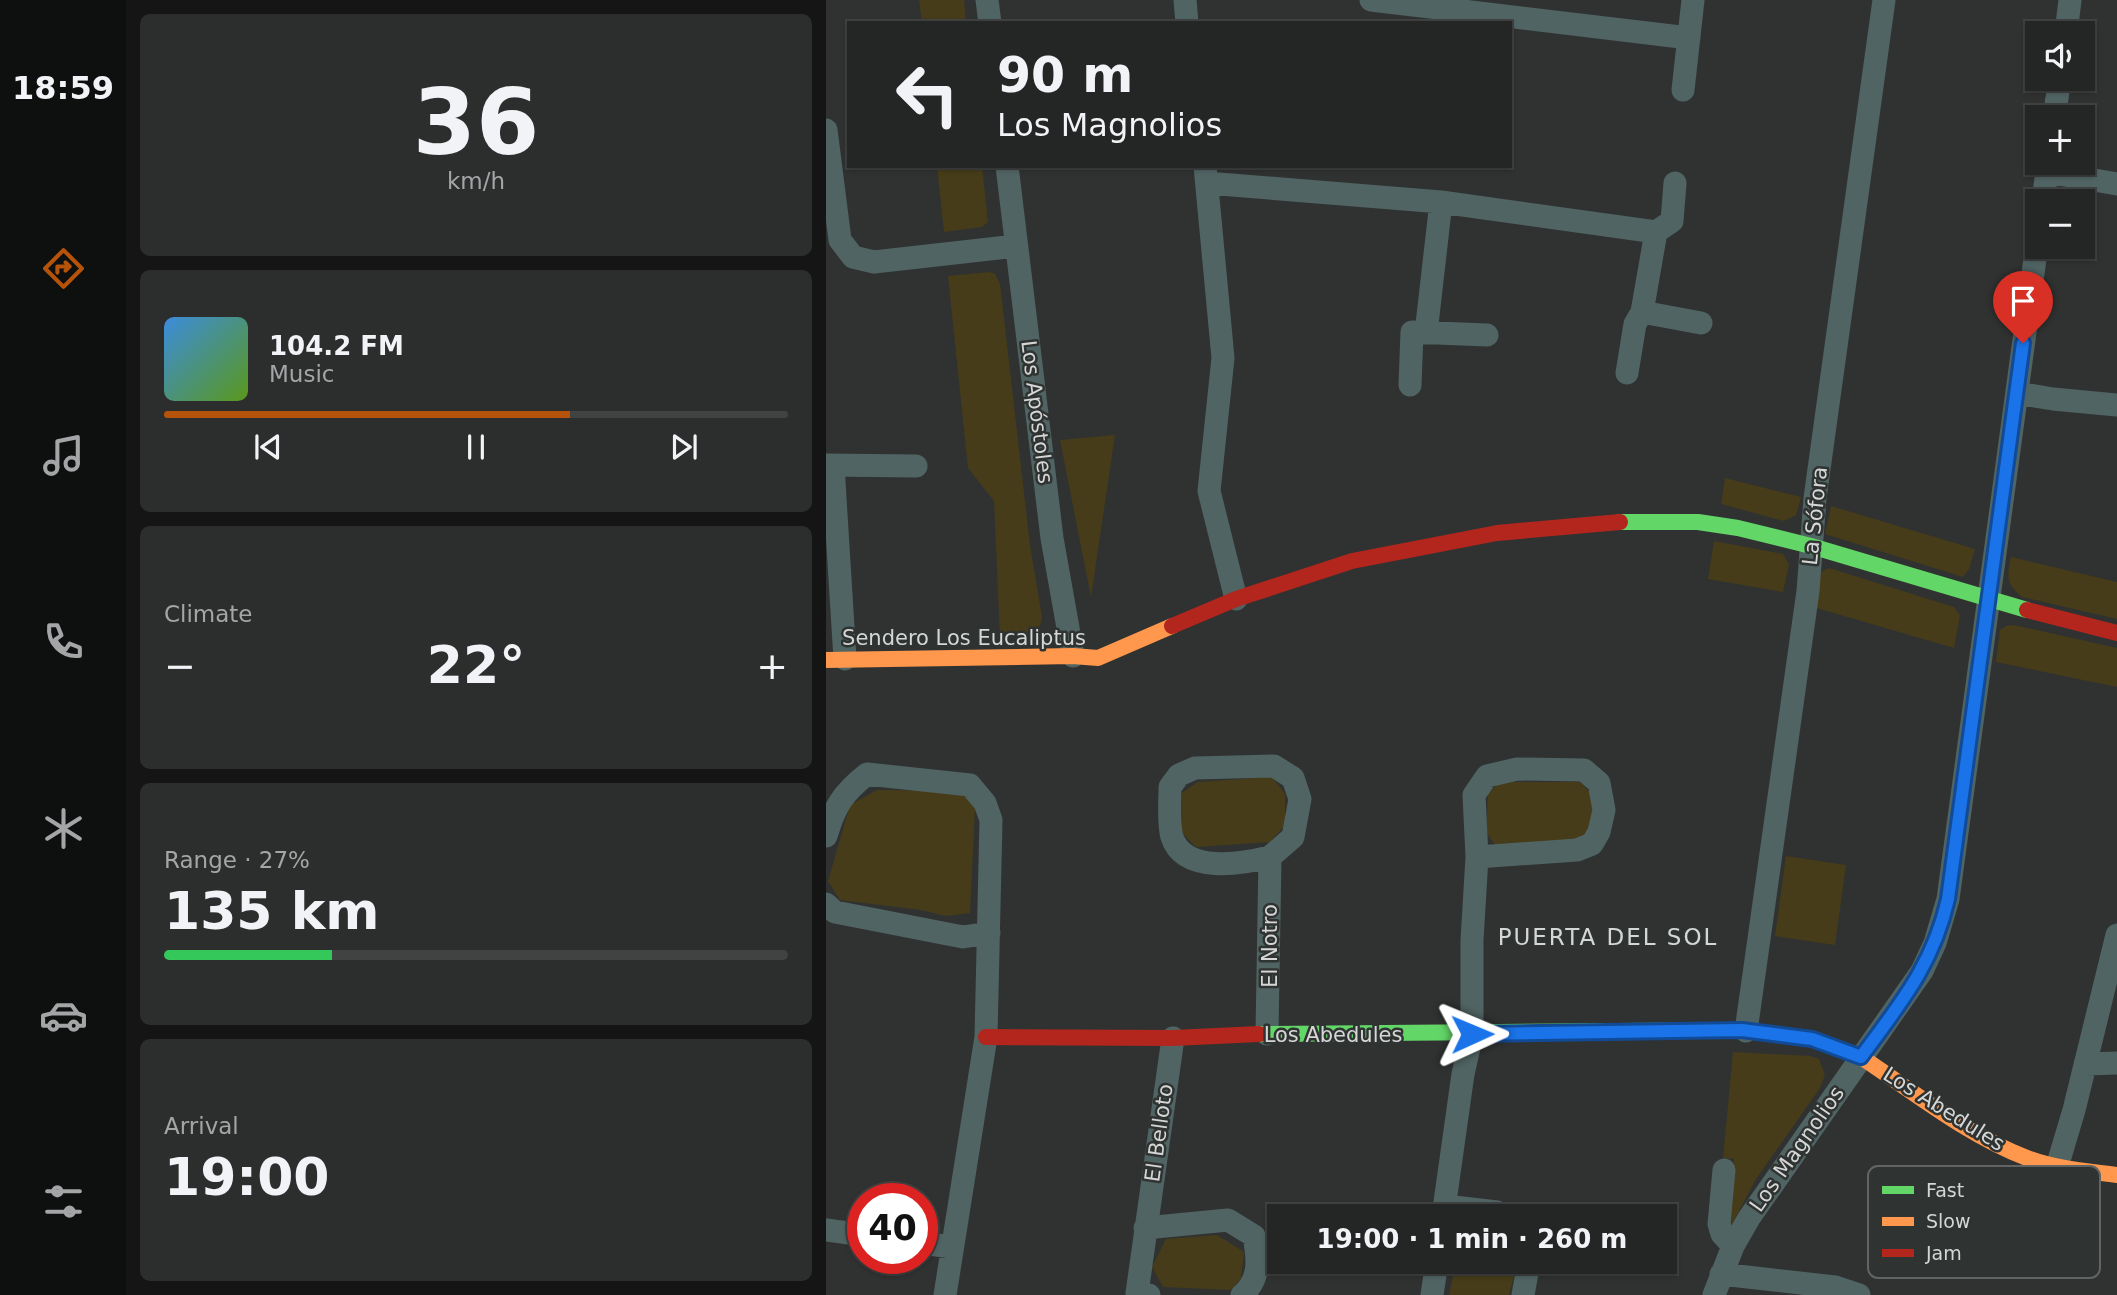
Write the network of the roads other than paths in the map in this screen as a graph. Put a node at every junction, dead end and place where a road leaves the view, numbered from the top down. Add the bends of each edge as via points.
1 (988, 0) edge
2 (1185, 0) edge
3 (1371, 0) edge
4 (1693, 0) edge
5 (1884, 0) edge
6 (2070, 0) edge
7 (990, 21) edge
8 (1187, 21) edge
9 (2067, 21) edge
10 (1689, 38) junction
11 (1683, 90) dead end
12 (826, 130) edge
13 (1007, 168) edge
14 (1206, 175) edge
15 (2080, 175) edge
16 (1675, 183) dead end
17 (2117, 184) edge
18 (1441, 202) junction
19 (1657, 232) junction
20 (1016, 246) junction
21 (2035, 259) edge
22 (1642, 312) junction
23 (1701, 323) dead end
24 (1426, 333) junction
25 (1487, 335) dead end
26 (1627, 373) dead end
27 (1410, 385) dead end
28 (2017, 393) junction
29 (2117, 405) edge
30 (829, 465) edge
31 (916, 466) dead end
32 (1811, 546) junction
33 (1236, 598) junction
34 (1987, 600) junction
35 (2117, 632) edge
36 (1073, 656) junction
37 (836, 660) edge
38 (826, 836) edge
39 (1270, 857) junction
40 (1477, 857) junction
41 (826, 904) edge
42 (989, 933) junction
43 (2117, 935) edge
44 (1746, 1031) junction
45 (1267, 1034) junction
46 (1472, 1034) junction
47 (986, 1037) junction
48 (1173, 1038) junction
49 (1861, 1057) junction
50 (2117, 1063) edge
51 (2085, 1064) junction
52 (2054, 1166) edge
53 (2057, 1166) edge
54 (1724, 1170) dead end
55 (1445, 1204) edge
56 (1145, 1228) junction
57 (826, 1230) edge
58 (847, 1233) edge
59 (938, 1245) edge
60 (1733, 1246) junction
61 (952, 1247) junction
62 (1435, 1274) edge
63 (1528, 1274) edge
64 (1717, 1284) edge
65 (945, 1295) edge
66 (1149, 1295) edge
67 (1242, 1295) edge
68 (1432, 1295) edge
69 (1523, 1295) edge
70 (1860, 1295) edge

1 - 7 street
2 - 8 street
3 - 10 street
4 - 10 street
5 - 32 street, La Sófora
6 - 9 street
10 - 11 street
12 - 20 street via 840,240 853,257 873,262
13 - 20 street, Los Apóstoles
14 - 18 street
14 - 33 street via 1223,358 1209,491
15 - 17 street
16 - 19 street via 1672,221
18 - 19 street
18 - 24 street
19 - 22 street
20 - 36 street, Los Apóstoles via 1052,538
21 - 28 street, Los Magnolios
22 - 23 street
22 - 26 street via 1635,324
24 - 25 street
24 - 27 street via 1412,332
28 - 29 street
28 - 34 street, Los Magnolios
30 - 31 street
30 - 37 street
32 - 33 street, Sendero Los Eucaliptus via 1698,522 1556,526 1352,561
32 - 34 street, Sendero Los Eucaliptus
32 - 44 street, La Sófora
33 - 36 street, Sendero Los Eucaliptus via 1098,658
34 - 35 street, Sendero Los Eucaliptus
34 - 49 street, Los Magnolios via 1943,921 1922,971
36 - 37 street, Sendero Los Eucaliptus
38 - 42 street via 834,809 848,789 867,774 970,785 985,803 991,820
39 - 39 street via 1293,837 1300,799 1293,778 1274,766 1195,768 1179,775 1170,787 1172,836 1181,852 1196,861 1244,864
39 - 45 street, El Notro
40 - 40 street via 1592,844 1604,810 1599,783 1584,770 1517,769 1487,776 1474,795
40 - 46 street
41 - 42 street via 835,912 962,937
42 - 47 street
43 - 51 street
44 - 46 street, Los Abedules
44 - 49 street, Los Abedules via 1812,1039
45 - 46 street, Los Abedules
45 - 48 street, Los Abedules
46 - 55 street
47 - 48 street, Los Abedules
47 - 61 street
48 - 56 street, El Belloto
49 - 52 street, Los Abedules via 1978,1135
49 - 60 street, Los Magnolios
50 - 51 street
51 - 53 street
54 - 60 street, Los Magnolios via 1719,1224
56 - 66 street, El Belloto via 1137,1293
56 - 67 street via 1228,1220 1254,1236 1258,1261 1253,1286
57 - 58 street
59 - 61 street
60 - 64 street, Los Magnolios
61 - 65 street
62 - 68 street
63 - 69 street
64 - 70 street via 1835,1287

